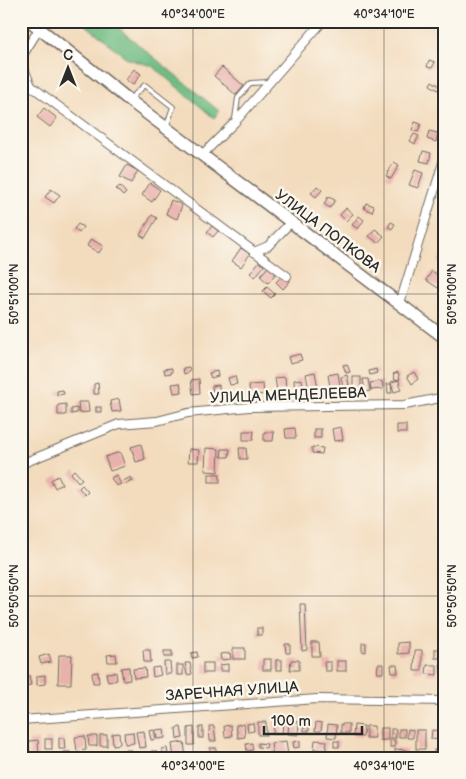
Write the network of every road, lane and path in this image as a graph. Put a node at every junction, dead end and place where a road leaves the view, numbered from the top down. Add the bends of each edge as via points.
1 (323, 21) edge
2 (35, 25) edge
3 (21, 59) edge
4 (270, 82) junction
5 (129, 100) junction
6 (235, 122) junction
7 (167, 128) junction
8 (197, 152) junction
9 (445, 156) edge
10 (291, 222) junction
11 (254, 252) junction
12 (286, 276) dead end
13 (400, 303) junction
14 (445, 338) edge
15 (445, 397) edge
16 (21, 464) edge
17 (445, 701) edge
18 (21, 720) edge

1 - 4 street
2 - 3 street
2 - 5 main road, УЛИЦА ПОПКОВА
3 - 11 street via 31,86
4 - 6 street
4 - 6 lane via 251,83 238,98
5 - 7 main road, УЛИЦА ПОПКОВА
5 - 7 lane via 145,85 173,107
6 - 8 street
7 - 8 main road, УЛИЦА ПОПКОВА
8 - 10 main road, УЛИЦА ПОПКОВА
9 - 13 street
10 - 11 street via 268,246
10 - 13 main road, УЛИЦА ПОПКОВА
11 - 12 street
13 - 14 main road, УЛИЦА ПОПКОВА
15 - 16 street, УЛИЦА МЕНДЕЛЕЕВА via 406,405 249,407 119,424
17 - 18 street, ЗАРЕЧНАЯ УЛИЦА via 317,699

